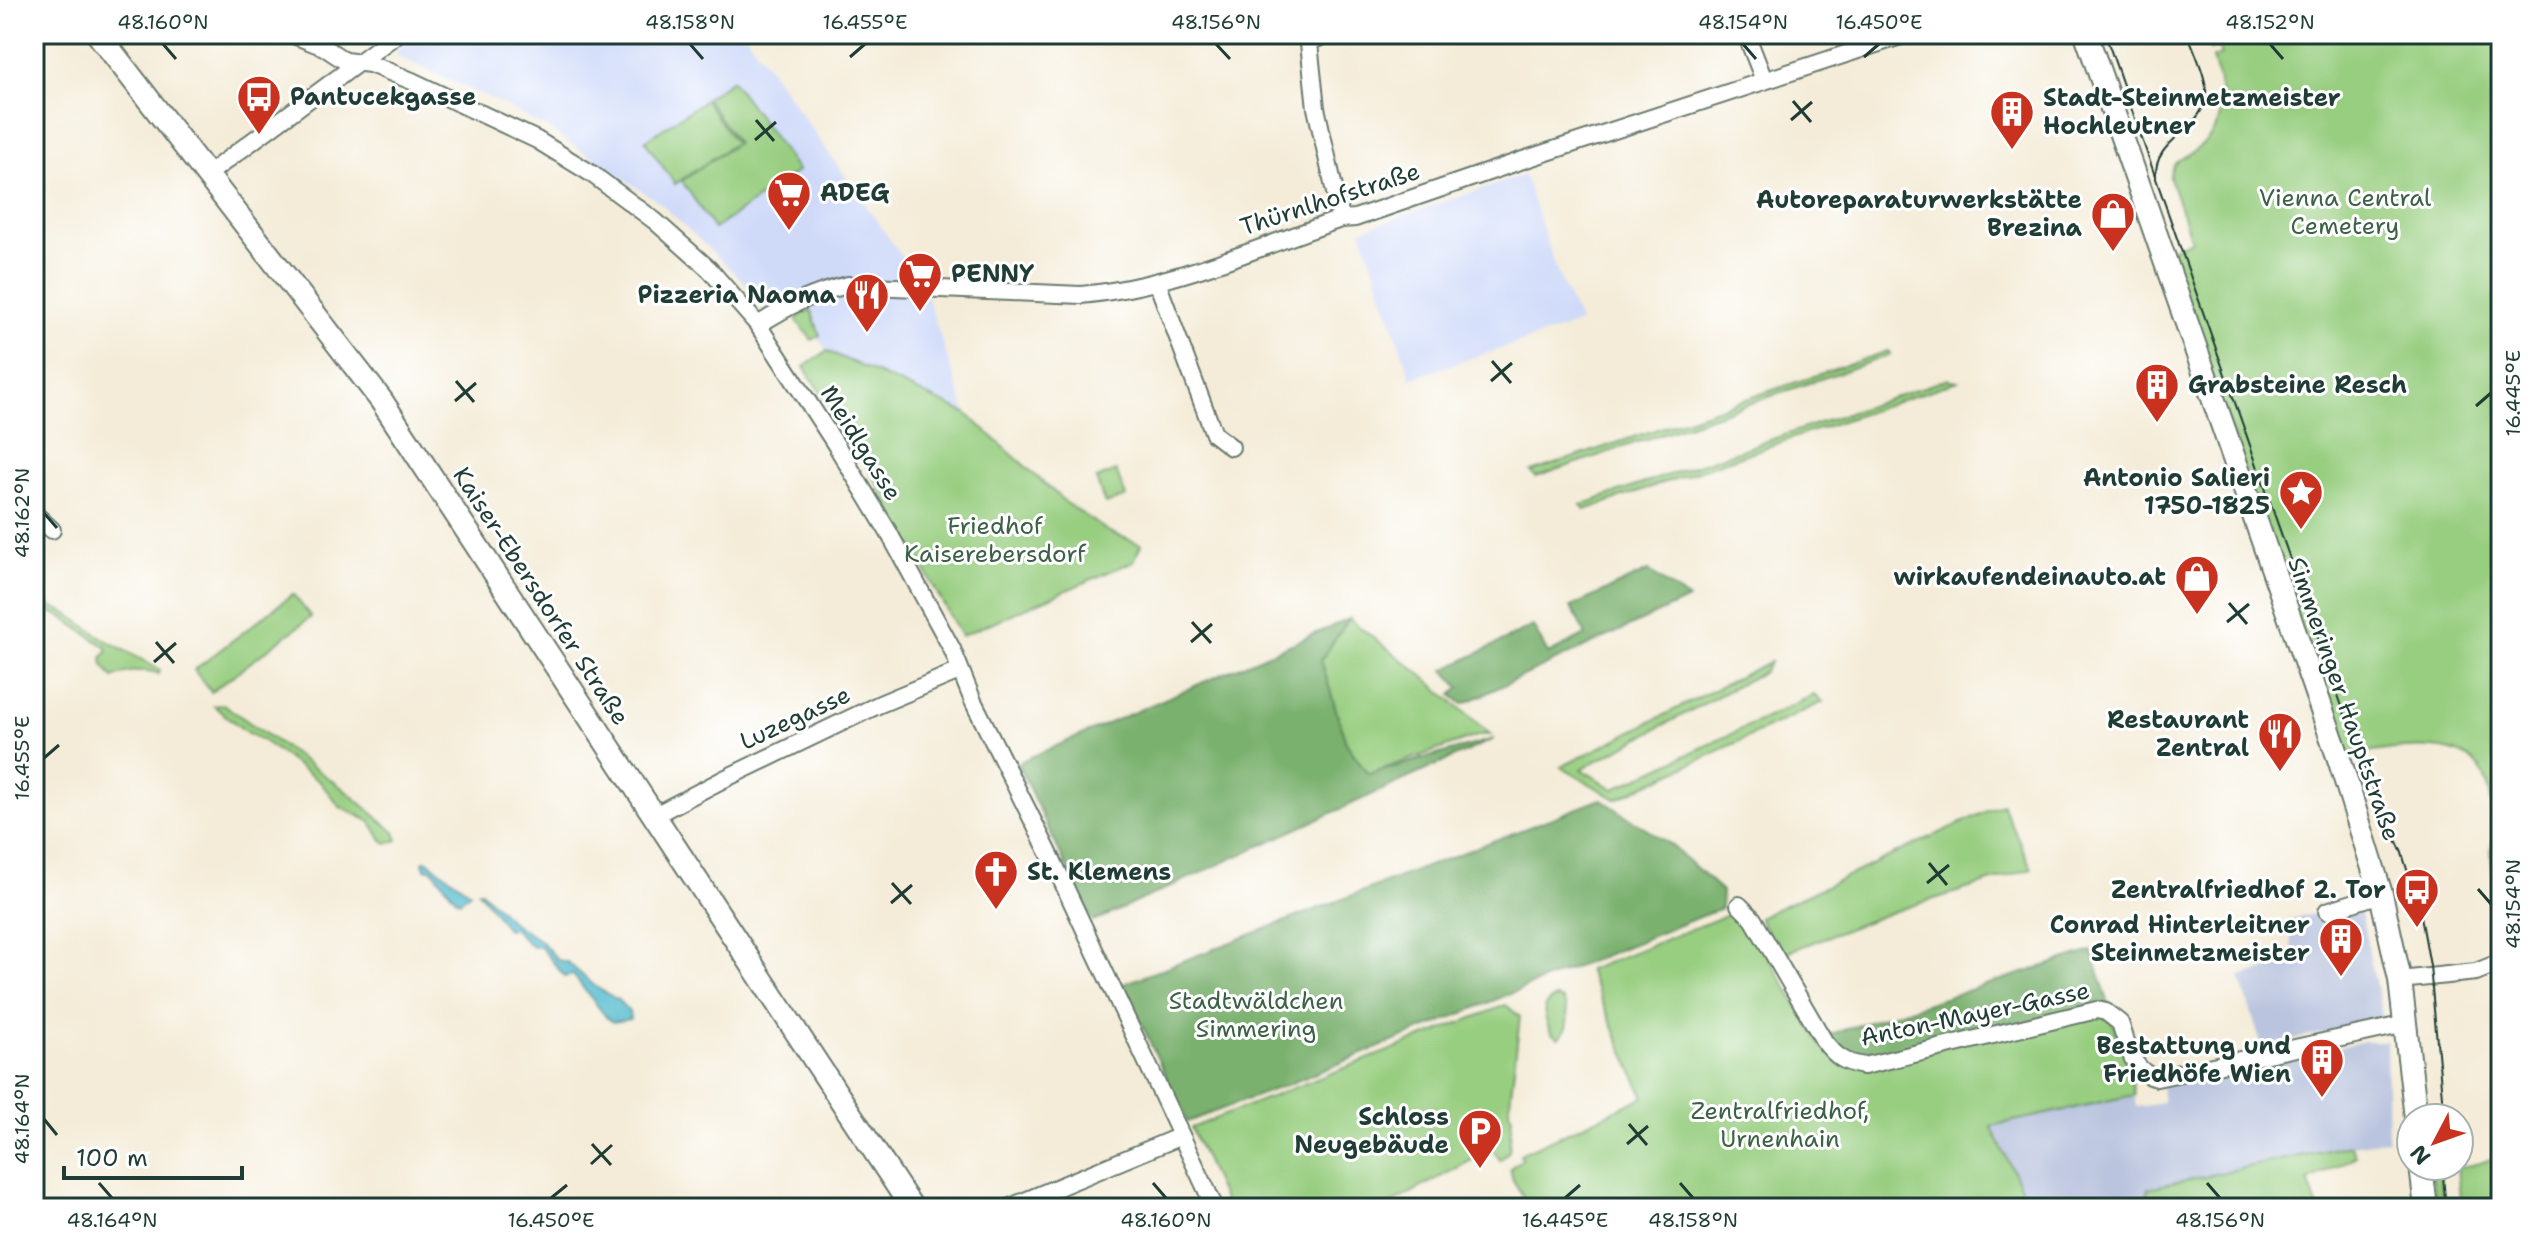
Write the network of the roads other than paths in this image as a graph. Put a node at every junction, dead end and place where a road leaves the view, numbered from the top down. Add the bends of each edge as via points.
1 (98, 34) edge
2 (291, 34) edge
3 (397, 34) edge
4 (1329, 34) edge
5 (1746, 34) edge
6 (1907, 34) edge
7 (2086, 34) edge
8 (1308, 38) edge
9 (359, 64) junction
10 (1764, 80) junction
11 (208, 174) junction
12 (1341, 219) junction
13 (1157, 282) junction
14 (758, 325) junction
15 (1231, 447) dead end
16 (34, 513) edge
17 (52, 530) dead end
18 (959, 671) junction
19 (655, 815) junction
20 (2381, 894) junction
21 (1739, 905) dead end
22 (2327, 911) dead end
23 (2501, 962) edge
24 (2400, 980) junction
25 (2406, 1024) junction
26 (2414, 1102) edge
27 (1181, 1136) junction
28 (2423, 1182) edge
29 (912, 1208) edge
30 (1008, 1208) edge
31 (1215, 1208) edge
32 (2426, 1208) edge

1 - 11 main road, Kaiser-Ebersdorfer Straße
2 - 9 street, Meidlgasse
3 - 9 street
4 - 8 street
5 - 10 street
6 - 10 street, Thürnlhofstraße
7 - 20 main road, Simmeringer Hauptstraße via 2340,762
8 - 12 street via 1316,108
9 - 11 street
9 - 14 street, Meidlgasse via 465,104 592,174 709,269
10 - 12 street, Thürnlhofstraße
11 - 19 main road, Kaiser-Ebersdorfer Straße via 381,400
12 - 13 street, Thürnlhofstraße
13 - 14 street, Thürnlhofstraße via 1081,295 848,285 792,303
13 - 15 street via 1214,434
14 - 18 street, Meidlgasse via 889,533
16 - 17 street
18 - 19 street, Luzegasse
18 - 27 street, Meidlgasse
19 - 29 main road, Kaiser-Ebersdorfer Straße
20 - 22 street
20 - 24 main road, Simmeringer Hauptstraße
21 - 25 street, Anton-Mayer-Gasse via 1753,919 1835,1056 1864,1066 2097,1010 2120,1023 2137,1068 2157,1078
23 - 24 street via 2476,972
24 - 25 main road, Simmeringer Hauptstraße
25 - 26 main road, Simmeringer Hauptstraße
27 - 30 street
27 - 31 street, Meidlgasse
28 - 32 main road

